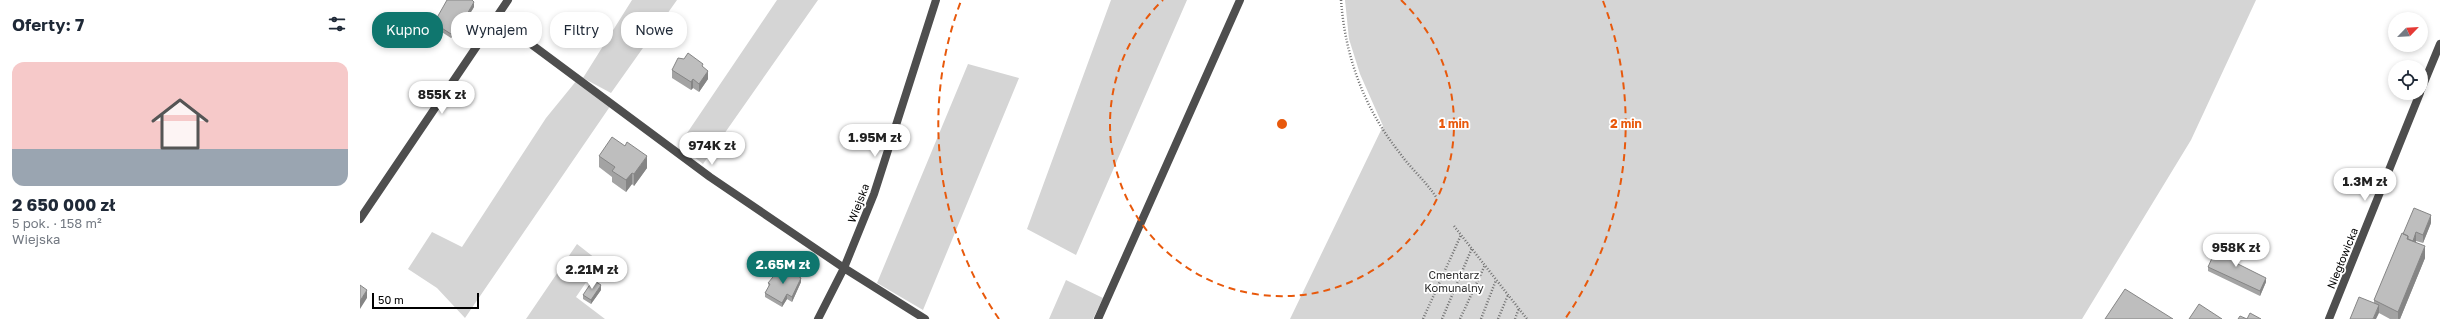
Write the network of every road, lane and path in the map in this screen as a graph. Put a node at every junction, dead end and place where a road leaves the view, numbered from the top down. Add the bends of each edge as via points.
1 (508, 0) edge
2 (936, 0) edge
3 (1240, 0) edge
4 (1341, 0) edge
5 (500, 12) edge
6 (2440, 44) edge
7 (476, 48) edge
8 (536, 48) edge
9 (2428, 73) edge
10 (2417, 100) edge
11 (1436, 197) dead end
12 (360, 219) edge
13 (1454, 226) dead end
14 (1461, 235) junction
15 (1472, 248) junction
16 (1485, 265) junction
17 (844, 268) junction
18 (1496, 280) junction
19 (1508, 295) junction
20 (1519, 308) junction
21 (818, 319) edge
22 (925, 319) edge
23 (1098, 319) edge
24 (1423, 319) edge
25 (1442, 319) edge
26 (1460, 319) edge
27 (1481, 319) edge
28 (1498, 319) edge
29 (1515, 319) edge
30 (1527, 319) edge
31 (2329, 319) edge

1 - 5 street
2 - 17 street, Wiejska via 874,194
3 - 23 street
4 - 11 path via 1349,53 1371,111 1400,154
6 - 9 street
7 - 12 street
8 - 17 street via 710,177
10 - 31 street, Niegłowicka
13 - 14 path
14 - 15 path
14 - 24 path
15 - 16 path
15 - 25 path
16 - 18 path
16 - 26 path
17 - 21 street, Wiejska
17 - 22 street
18 - 19 path
18 - 27 path
19 - 20 path
19 - 28 path
20 - 29 path
20 - 30 path

